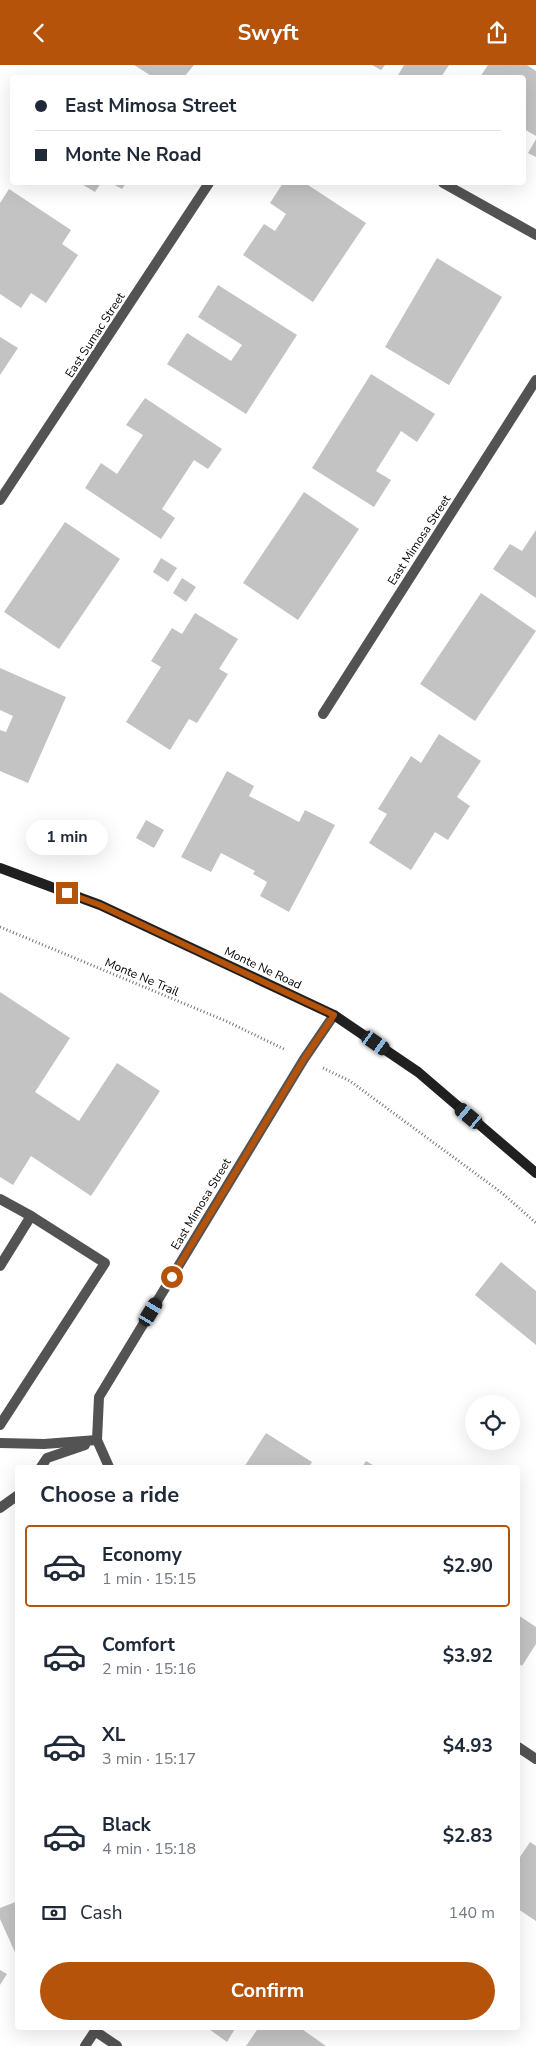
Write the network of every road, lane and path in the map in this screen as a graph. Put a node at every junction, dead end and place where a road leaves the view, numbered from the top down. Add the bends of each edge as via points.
1 (208, 185) edge
2 (447, 185) edge
3 (536, 235) edge
4 (536, 380) edge
5 (0, 500) edge
6 (323, 714) dead end
7 (0, 868) edge
8 (0, 927) edge
9 (334, 1015) junction
10 (275, 1045) dead end
11 (350, 1081) dead end
12 (536, 1173) edge
13 (0, 1199) edge
14 (30, 1216) junction
15 (536, 1223) edge
16 (0, 1266) edge
17 (0, 1425) edge
18 (97, 1441) junction
19 (0, 1443) edge
20 (42, 1465) edge
21 (108, 1465) edge
22 (15, 1497) edge
23 (0, 1508) edge
24 (520, 1748) edge
25 (536, 1759) edge
26 (85, 2046) edge
27 (117, 2046) edge

1 - 5 street, East Sumac Street
2 - 3 street
4 - 6 street, East Mimosa Street
7 - 9 street, Monte Ne Road via 100,905
8 - 10 path, Monte Ne Trail via 226,1021
9 - 12 street, Monte Ne Road via 418,1072
9 - 18 street, East Mimosa Street via 99,1397
11 - 15 path via 502,1193
13 - 14 street
14 - 16 street
14 - 17 street via 106,1263
18 - 19 street via 44,1445
18 - 20 street via 47,1458
18 - 21 street
22 - 23 street
24 - 25 street
26 - 27 street via 95,2031

